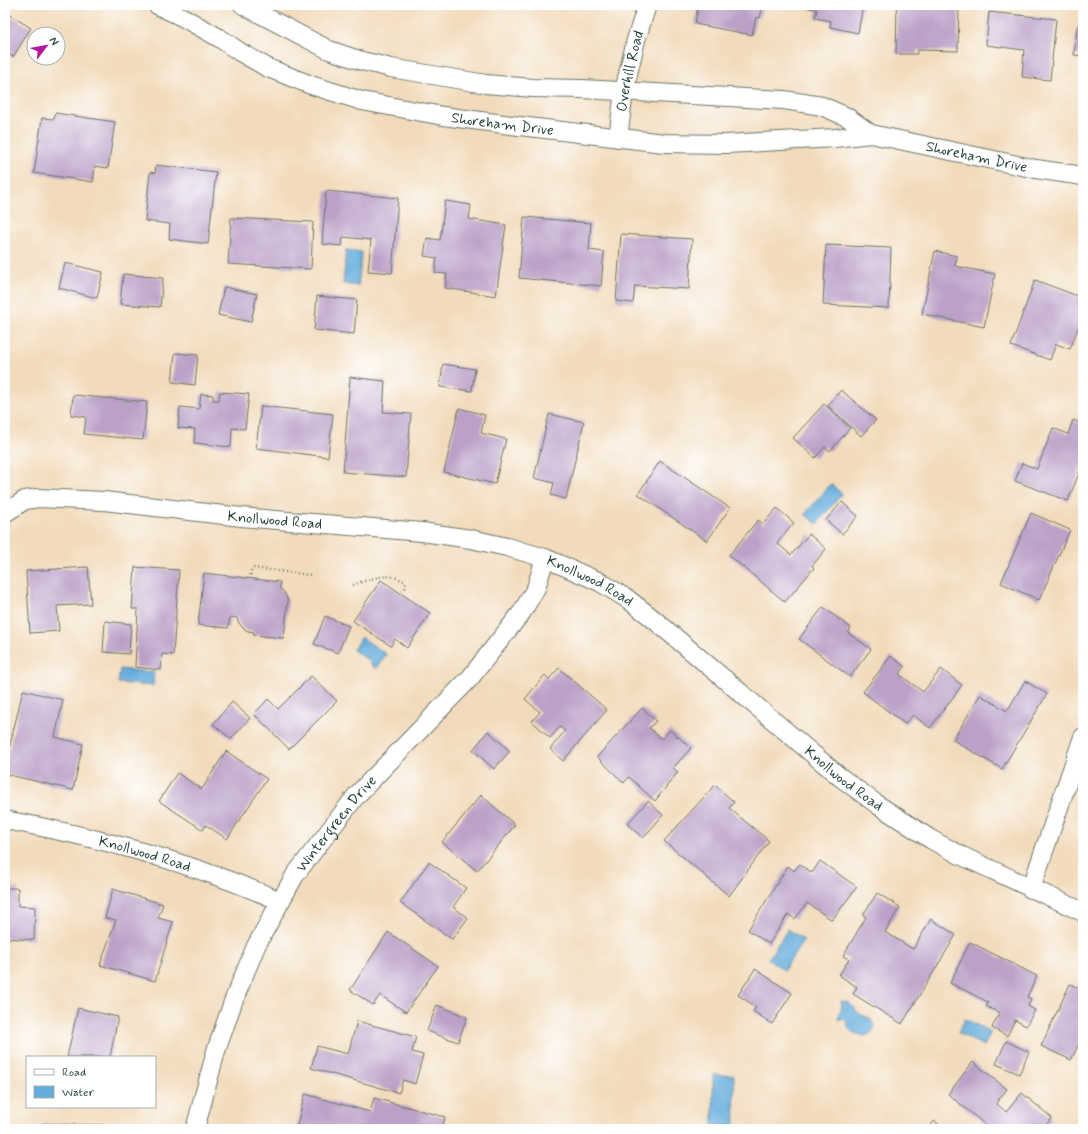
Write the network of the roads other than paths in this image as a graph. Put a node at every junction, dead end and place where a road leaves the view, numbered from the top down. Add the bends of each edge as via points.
1 (157, 5) edge
2 (243, 5) edge
3 (647, 5) edge
4 (624, 91) junction
5 (871, 134) junction
6 (618, 138) junction
7 (1083, 176) edge
8 (5, 513) edge
9 (545, 558) junction
10 (1083, 737) edge
11 (5, 820) edge
12 (1031, 889) junction
13 (280, 901) junction
14 (1083, 912) edge
15 (195, 1129) edge

1 - 6 street, Shoreham Drive via 184,18 268,68 311,86 362,101 443,116
2 - 4 street, Shoreham Drive via 329,50 390,68 533,88
3 - 4 street, Overhill Road
4 - 5 street, Shoreham Drive via 784,100 822,106 847,117
4 - 6 street, Overhill Road
5 - 6 street, Shoreham Drive via 716,144 664,143
5 - 7 street, Shoreham Drive via 1036,169
8 - 9 street, Knollwood Road via 25,500 38,498 104,500 241,517 436,534 491,543
9 - 12 street, Knollwood Road via 600,582 629,600 840,777 878,805 932,840
9 - 13 street, Wintergreen Drive via 536,588 522,612 470,678 356,796 296,875
10 - 12 street
11 - 13 street, Knollwood Road via 54,829 145,852 251,888
12 - 14 street, Knollwood Road
13 - 15 street, Wintergreen Drive via 256,946 233,1002 216,1051

